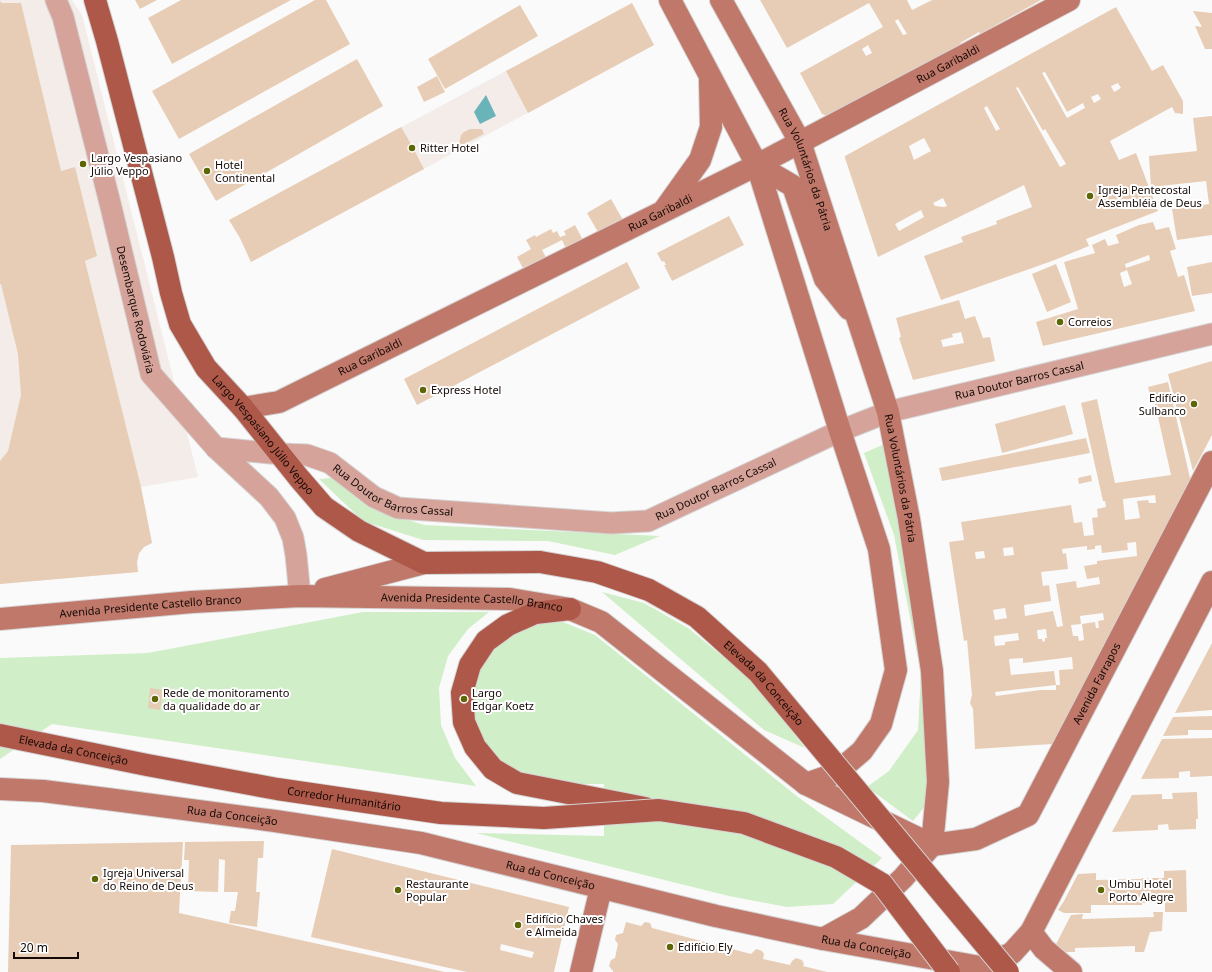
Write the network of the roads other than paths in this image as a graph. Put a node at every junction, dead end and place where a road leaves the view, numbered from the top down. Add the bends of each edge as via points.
1 (56, 0) edge
2 (95, 0) edge
3 (670, 0) edge
4 (722, 0) edge
5 (1069, 0) edge
6 (710, 76) junction
7 (800, 142) junction
8 (757, 165) junction
9 (663, 212) junction
10 (858, 320) junction
11 (1212, 334) edge
12 (243, 408) junction
13 (888, 412) junction
14 (840, 431) junction
15 (216, 448) junction
16 (280, 454) junction
17 (1212, 462) edge
18 (424, 562) junction
19 (1212, 582) edge
20 (300, 596) junction
21 (570, 609) junction
22 (0, 619) edge
23 (0, 735) edge
24 (147, 765) joint
25 (806, 784) junction
26 (0, 789) edge
27 (25, 790) junction
28 (0, 802) edge
29 (659, 810) junction
30 (932, 845) junction
31 (601, 888) junction
32 (1031, 932) junction
33 (823, 939) junction
34 (979, 969) edge
35 (581, 972) edge
36 (949, 972) edge
37 (1008, 972) edge
38 (1070, 972) edge

1 - 15 street, Desembarque Rodoviária via 63,18 110,203 151,374
2 - 12 main road, Largo Vespasiano Júlio Veppo via 180,324 206,368
3 - 6 main road
4 - 7 main road, Rua Voluntários da Pátria
5 - 7 main road, Rua Garibaldi
6 - 8 main road
6 - 9 main road via 711,127 700,160
7 - 8 main road, Rua Garibaldi
7 - 10 main road, Rua Voluntários da Pátria
8 - 9 main road, Rua Garibaldi
8 - 10 main road via 794,186 825,279
8 - 14 main road
9 - 12 main road, Rua Garibaldi via 279,402
10 - 13 main road, Rua Voluntários da Pátria
11 - 13 street, Rua Doutor Barros Cassal
12 - 16 main road, Largo Vespasiano Júlio Veppo
13 - 14 street, Rua Doutor Barros Cassal
13 - 30 main road, Rua Voluntários da Pátria via 909,519 932,671 938,782
14 - 16 street, Rua Doutor Barros Cassal via 648,521 611,523 398,508 374,497 330,463 308,455
14 - 25 main road via 879,549 896,670 882,724 862,751 835,774
15 - 16 street, Rua Doutor Barros Cassal
15 - 20 street, Desembarque Rodoviária via 269,497 285,518 293,538
16 - 18 main road, Largo Vespasiano Júlio Veppo via 324,507 359,531
17 - 30 main road, Avenida Farrapos via 1028,815 976,839
18 - 20 main road, Avenida Presidente Castello Branco
18 - 37 main road, Elevada da Conceição, bridge via 540,562 597,572 649,590 697,616 758,672
19 - 32 main road
20 - 21 main road, Avenida Presidente Castello Branco via 510,599
20 - 22 main road, Avenida Presidente Castello Branco via 192,602
21 - 25 main road via 602,622
21 - 29 main road, bridge via 535,613 508,624 486,641 470,665 462,694 464,722 475,747 493,769 517,783
23 - 24 main road, Elevada da Conceição
24 - 29 main road, Corredor Humanitário, bridge via 277,789 441,813 544,818
25 - 30 main road
26 - 27 main road, Rua da Conceição
27 - 28 main road
27 - 31 main road, Rua da Conceição via 275,821 421,843
29 - 36 main road, bridge via 744,823 836,857 882,884
30 - 33 main road via 903,878 861,918
31 - 33 main road, Rua da Conceição
31 - 35 main road
32 - 34 main road, Rua da Conceição via 1012,953
32 - 38 main road via 1044,949
33 - 34 main road, Rua da Conceição

